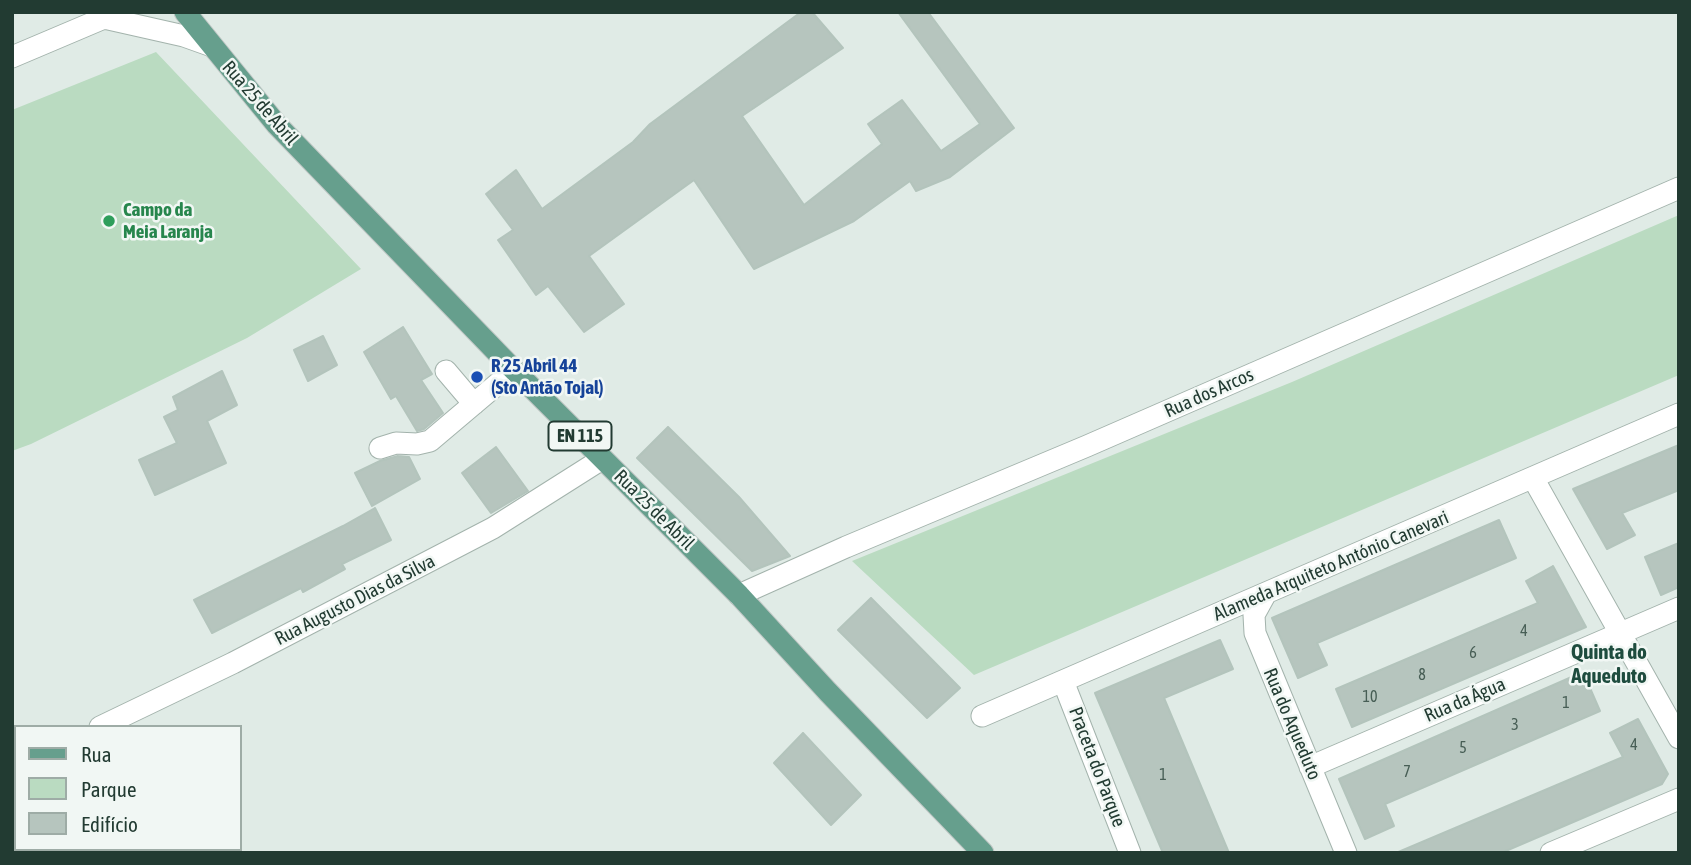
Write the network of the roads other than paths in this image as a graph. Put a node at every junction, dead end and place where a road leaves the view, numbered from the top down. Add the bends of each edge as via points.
1 (142, 12) edge
2 (185, 12) edge
3 (111, 17) edge
4 (212, 46) junction
5 (12, 57) edge
6 (1679, 188) edge
7 (514, 370) junction
8 (446, 371) dead end
9 (474, 404) junction
10 (1679, 414) edge
11 (380, 448) dead end
12 (602, 459) junction
13 (1533, 478) junction
14 (739, 595) junction
15 (1265, 595) junction
16 (1679, 608) edge
17 (1620, 633) junction
18 (1063, 681) junction
19 (982, 716) dead end
20 (104, 725) edge
21 (1679, 738) edge
22 (1310, 768) junction
23 (1679, 799) edge
24 (983, 853) edge
25 (1130, 853) edge
26 (1346, 853) edge
27 (1551, 853) edge

1 - 3 street
2 - 4 main road, Rua 25 de Abril / EN 115
3 - 4 street
3 - 5 street
4 - 7 main road, Rua 25 de Abril / EN 115 via 277,125
6 - 14 street, Rua dos Arcos
7 - 9 street
7 - 12 main road, Rua 25 de Abril / EN 115
8 - 9 street
9 - 11 street via 430,441
10 - 13 street, Alameda Arquiteto António Canevari
12 - 14 main road, Rua 25 de Abril / EN 115
12 - 20 street, Rua Augusto Dias da Silva via 493,528
13 - 15 street, Alameda Arquiteto António Canevari
13 - 17 street
14 - 24 main road, Rua 25 de Abril / EN 115
15 - 18 street, Alameda Arquiteto António Canevari
15 - 22 street, Rua do Aqueduto via 1254,615 1255,633
16 - 17 street, Rua da Água
17 - 21 street
17 - 22 street, Rua da Água
18 - 19 street, Alameda Arquiteto António Canevari
18 - 25 street, Praceta do Parque
22 - 26 street, Rua do Aqueduto
23 - 27 street

